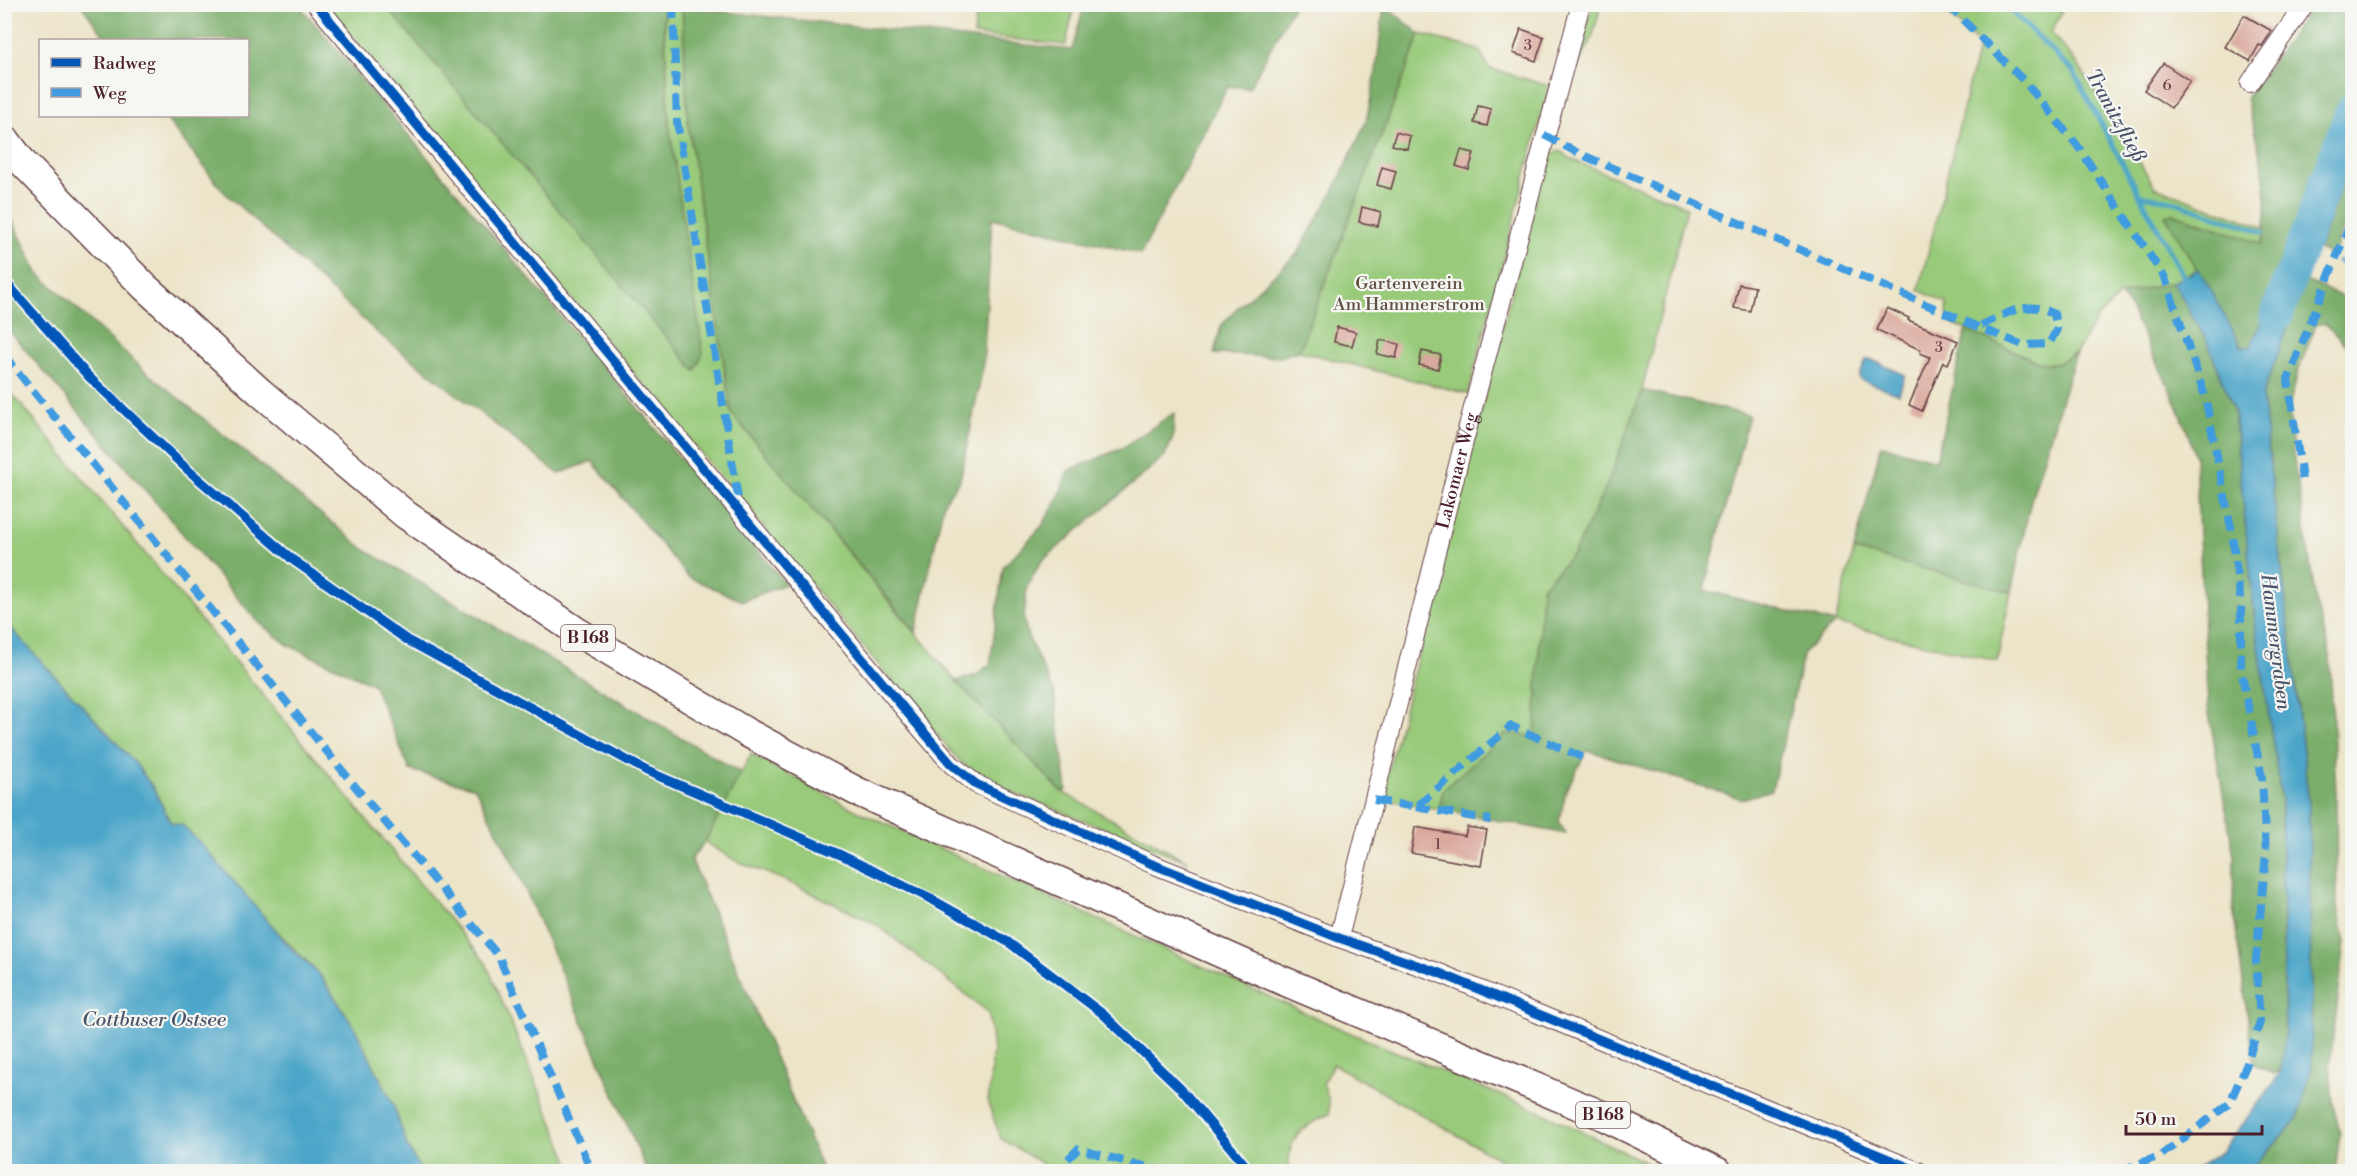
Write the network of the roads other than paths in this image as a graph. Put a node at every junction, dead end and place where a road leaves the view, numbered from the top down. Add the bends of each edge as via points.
1 (316, 4) edge
2 (1581, 4) edge
3 (2305, 4) edge
4 (2250, 83) dead end
5 (4, 138) edge
6 (1339, 938) junction
7 (1718, 1172) edge
8 (1920, 1172) edge

1 - 6 street via 951,764 976,784 1152,864
2 - 6 street, Lakomaer Weg via 1465,437
3 - 4 street
5 - 7 main road, B 168 via 23,163 145,287 260,392 406,515 576,631 746,732 856,791 1279,979 1599,1114
6 - 8 street via 1437,972

